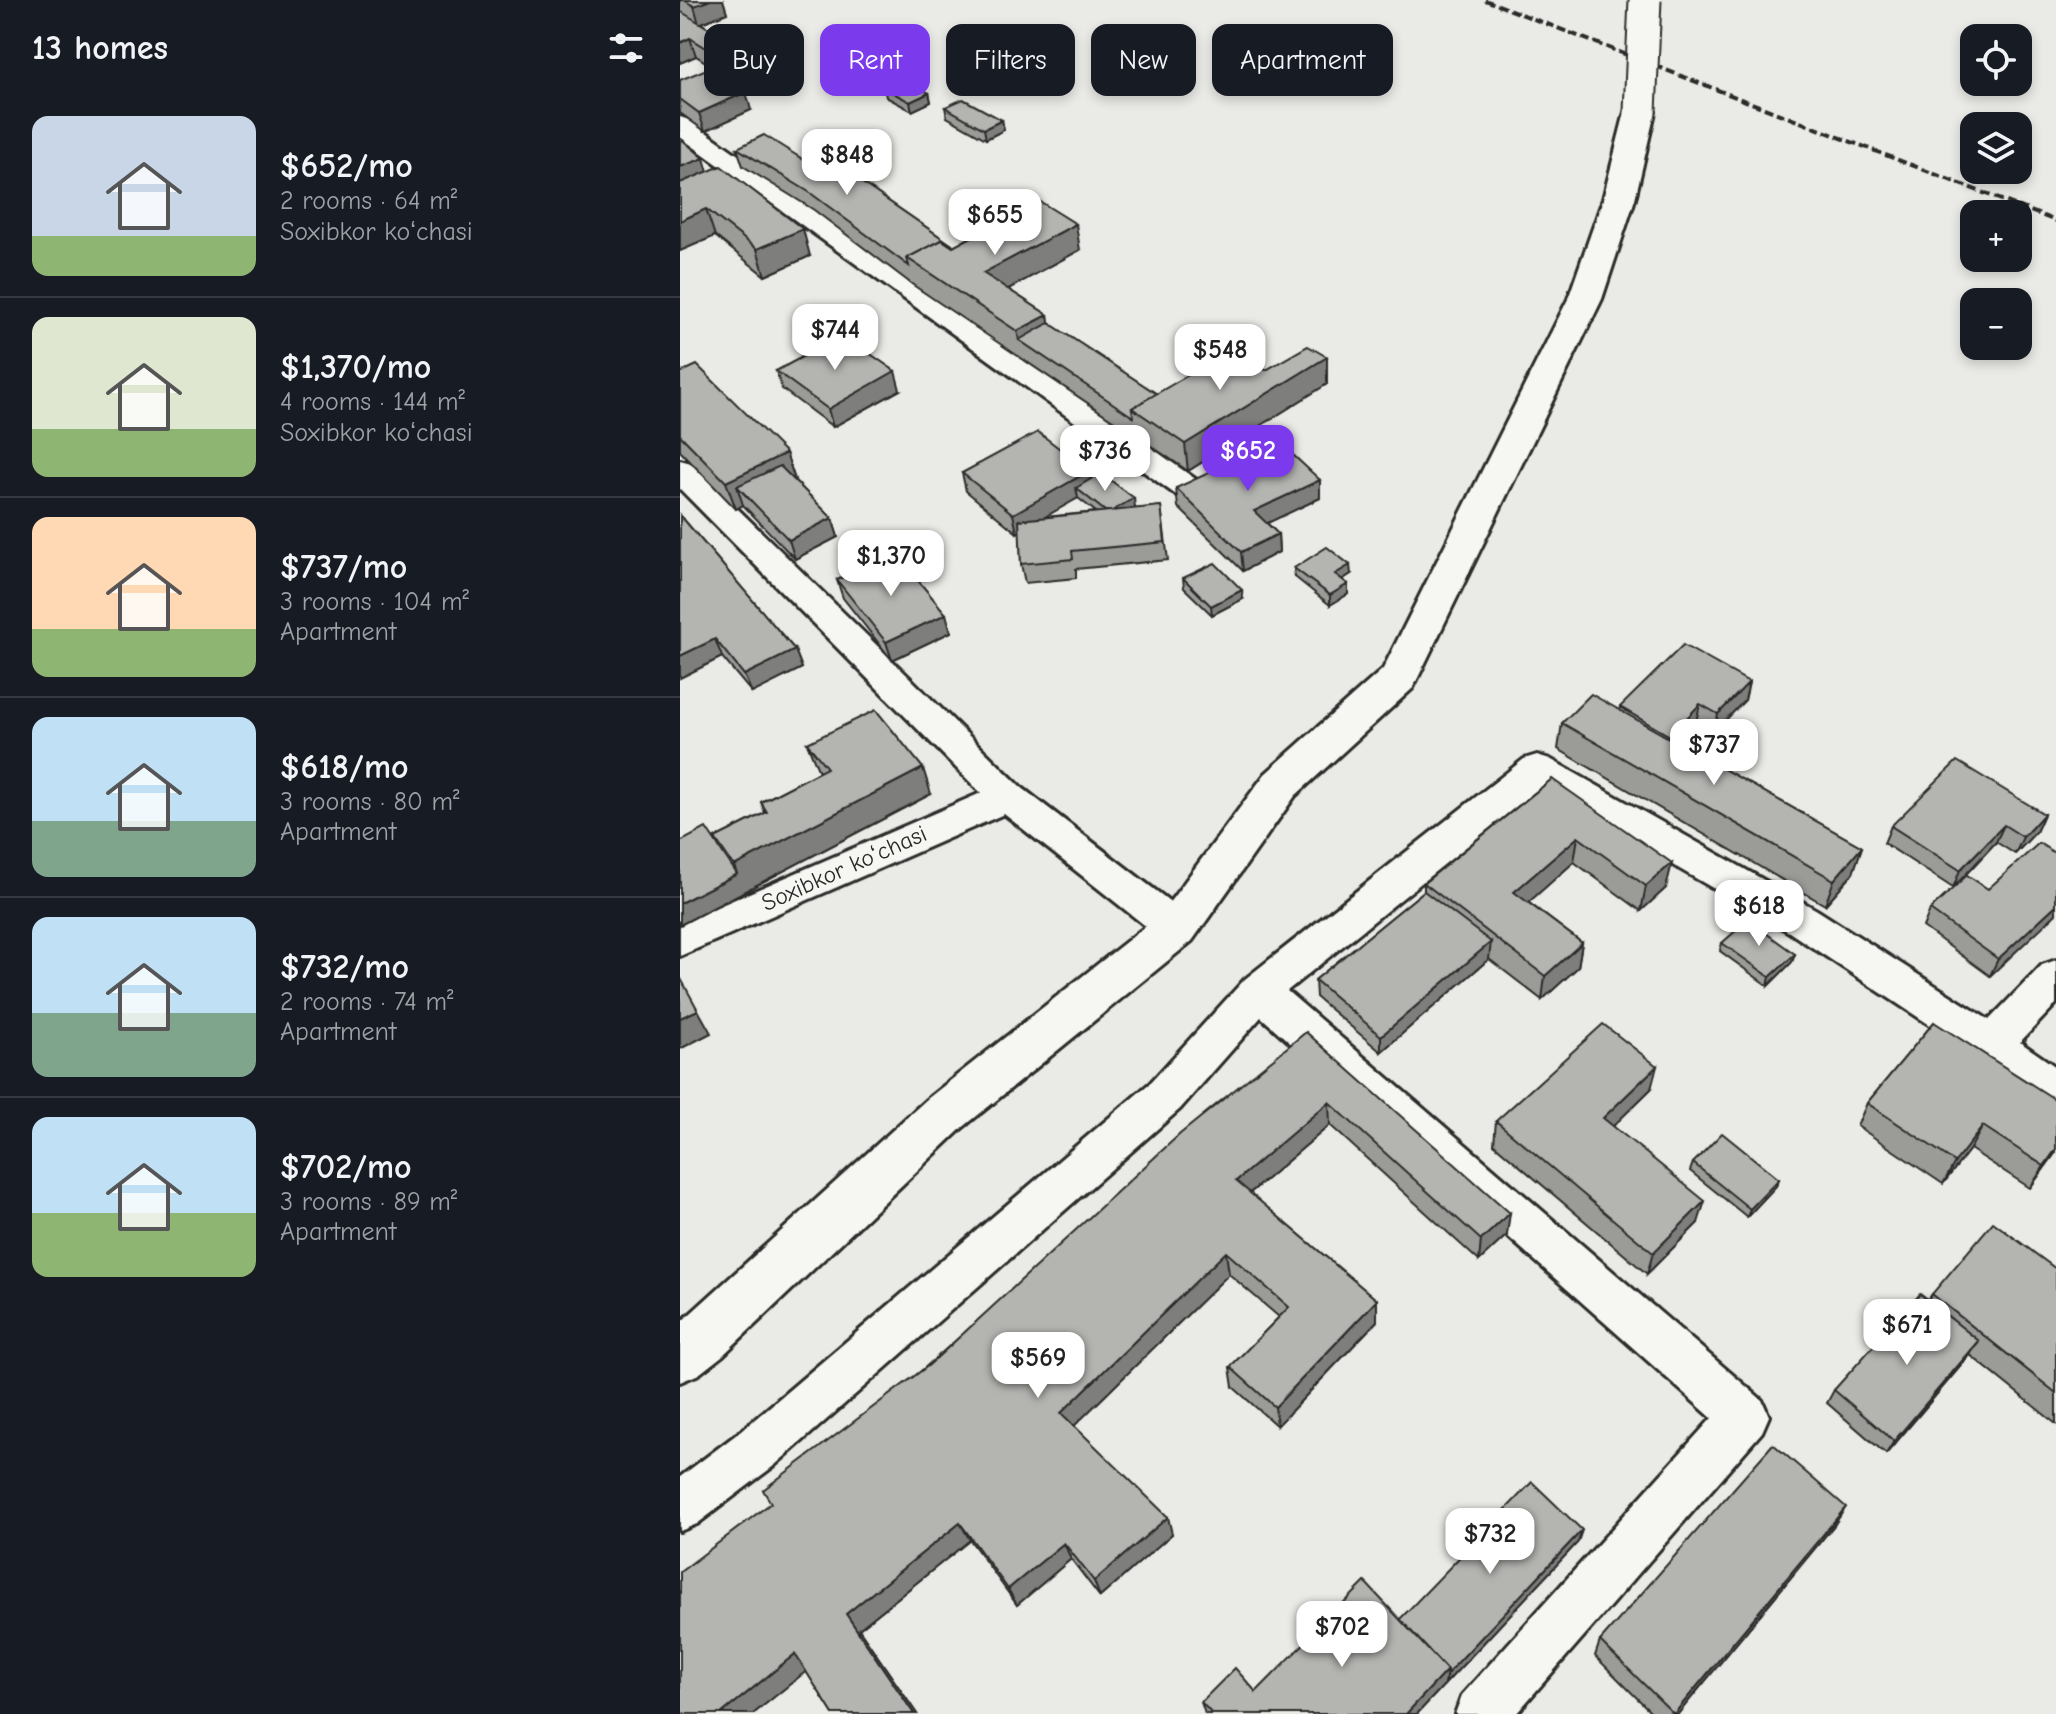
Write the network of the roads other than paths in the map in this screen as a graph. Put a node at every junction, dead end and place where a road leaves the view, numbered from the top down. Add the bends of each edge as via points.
1 (1645, 0) edge
2 (680, 125) edge
3 (754, 177) junction
4 (724, 187) edge
5 (680, 470) edge
6 (1190, 490) edge
7 (1008, 797) junction
8 (1176, 928) junction
9 (680, 940) edge
10 (2056, 977) edge
11 (1259, 991) junction
12 (1992, 1044) junction
13 (2056, 1091) edge
14 (680, 1356) edge
15 (680, 1507) edge
16 (1481, 1714) edge

1 - 8 main road, bridge via 1640,112 1619,199 1585,299 1399,678 1280,785
2 - 3 street
3 - 4 street
3 - 6 street
5 - 7 street
7 - 8 street
7 - 9 street, Soxibkor koʻchasi
8 - 14 main road via 944,1114
10 - 12 street
11 - 12 street via 1537,769 1803,921
11 - 15 street via 1165,1096 758,1448
11 - 16 street via 1745,1416
12 - 13 street

